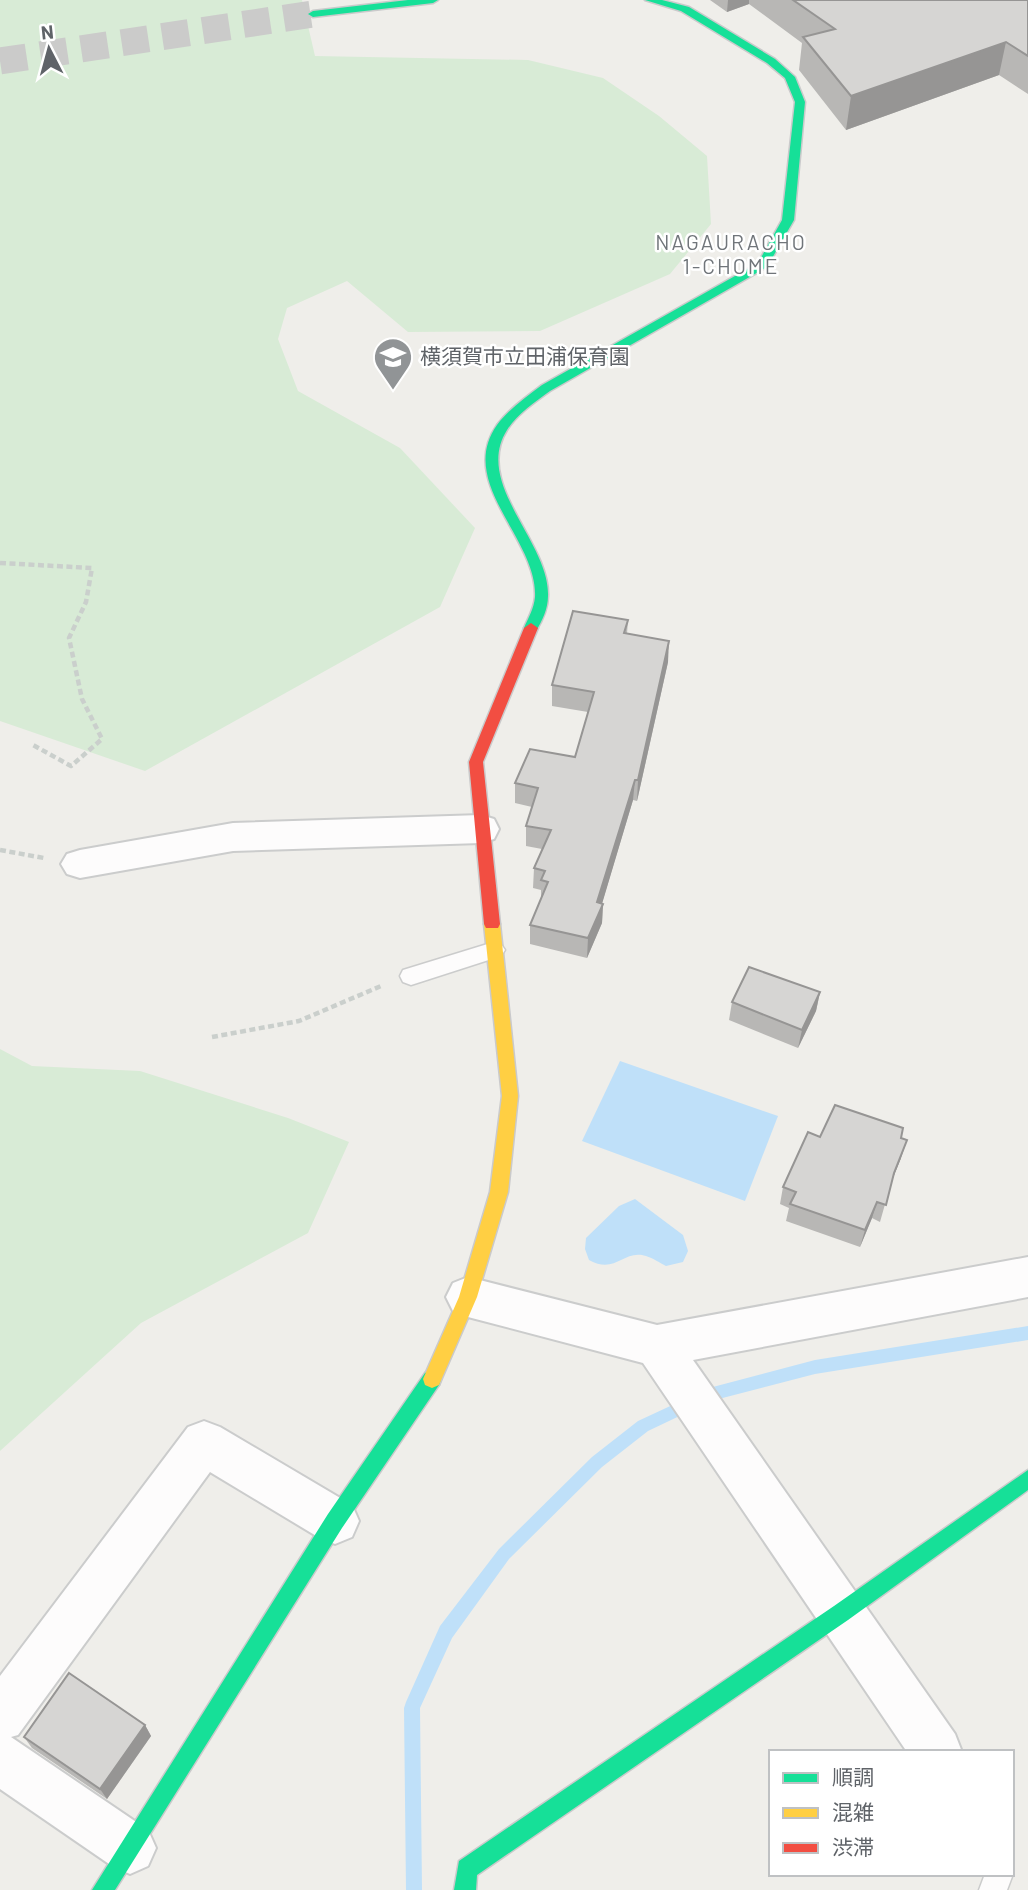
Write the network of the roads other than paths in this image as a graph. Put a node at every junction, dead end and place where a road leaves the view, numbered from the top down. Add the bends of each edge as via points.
1 (433, 0) edge
2 (650, 0) edge
3 (313, 14) tunnel mouth
4 (481, 829) junction
5 (80, 864) dead end
6 (494, 950) junction
7 (411, 976) road end
8 (1028, 1277) edge
9 (468, 1297) junction
10 (657, 1346) junction
11 (1028, 1479) edge
12 (335, 1521) junction
13 (841, 1613) junction
14 (0, 1717) edge
15 (936, 1750) edge
16 (0, 1758) edge
17 (130, 1847) junction
18 (103, 1890) edge
19 (466, 1890) edge

1 - 3 street
2 - 4 street via 685,9 771,61 790,78 800,102 788,220 763,265 546,388 521,405 500,430 492,447 490,470 538,571 541,603 476,762
4 - 5 street via 233,837
4 - 6 street
6 - 7 lane
6 - 9 street via 510,1096 499,1192
8 - 10 street
9 - 10 street
9 - 12 street via 428,1387
10 - 13 street
11 - 13 street
12 - 14 street via 204,1443
12 - 17 street
13 - 15 street
13 - 19 street via 467,1869
16 - 17 street
17 - 18 street

